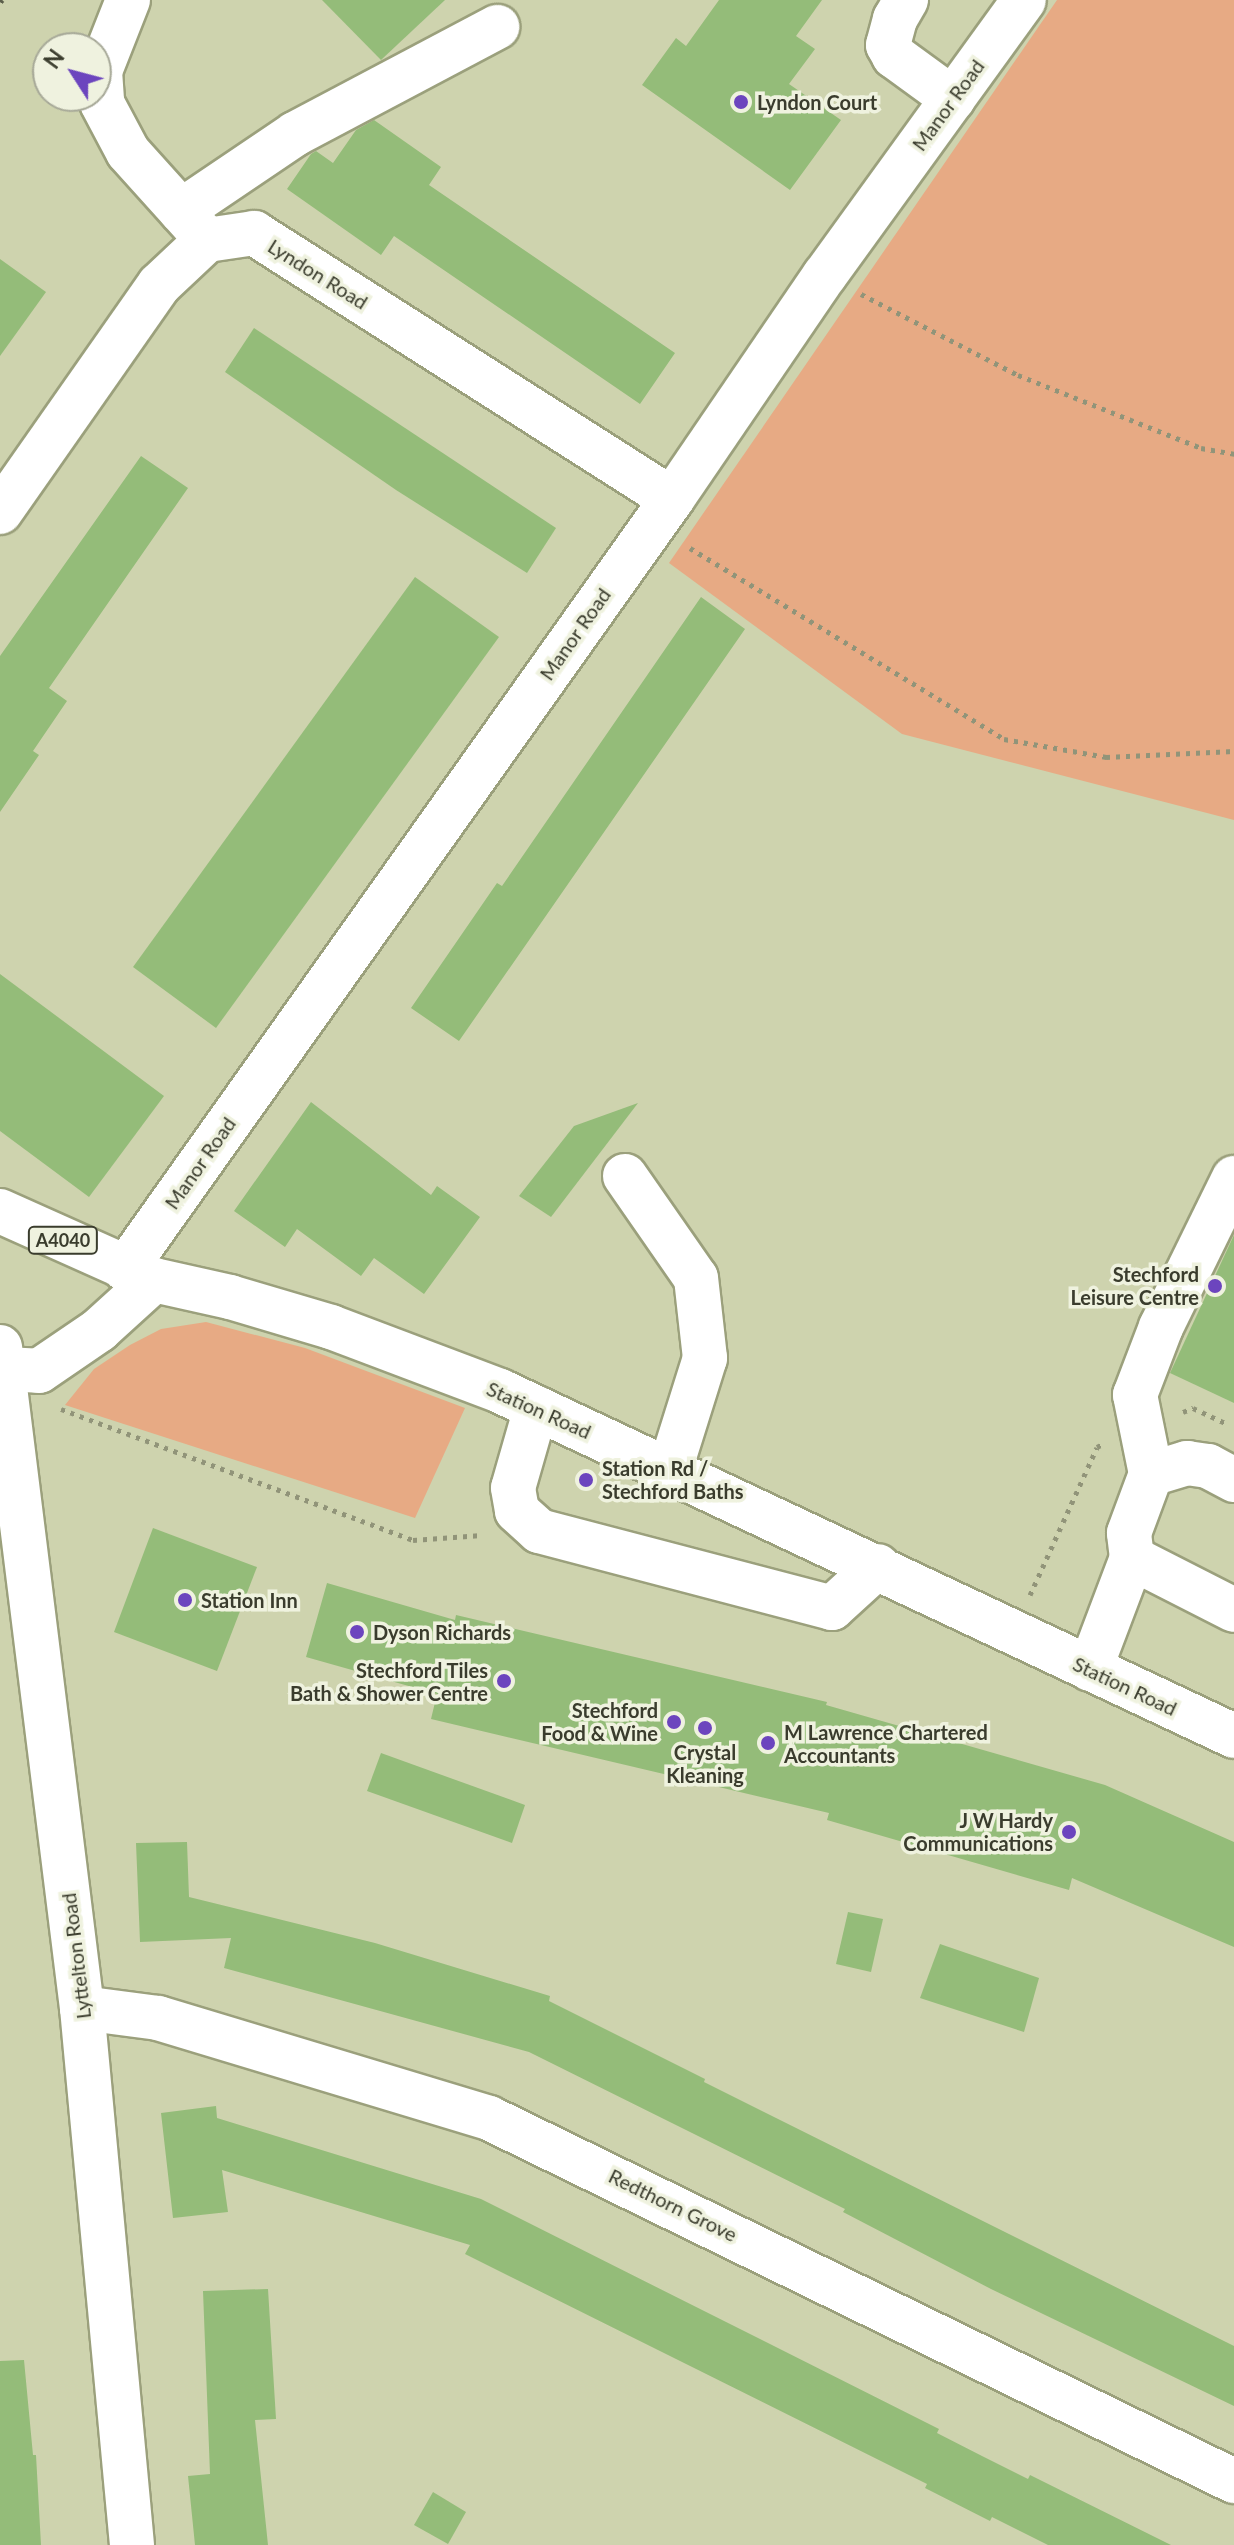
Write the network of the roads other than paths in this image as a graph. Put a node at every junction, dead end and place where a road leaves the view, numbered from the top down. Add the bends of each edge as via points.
1 (128, 0) edge
2 (906, 0) edge
3 (1024, 0) edge
4 (497, 27) dead end
5 (953, 99) junction
6 (194, 225) junction
7 (0, 512) edge
8 (662, 512) junction
9 (625, 1176) dead end
10 (1234, 1178) edge
11 (1, 1219) edge
12 (140, 1274) junction
13 (14, 1362) edge
14 (536, 1408) junction
15 (5, 1426) edge
16 (670, 1470) junction
17 (1151, 1474) junction
18 (1234, 1480) edge
19 (1132, 1558) junction
20 (878, 1566) junction
21 (1234, 1610) edge
22 (1090, 1669) junction
23 (1234, 1736) edge
24 (82, 2008) junction
25 (1234, 2481) edge
26 (132, 2545) edge

1 - 6 street via 100,71 102,103 128,152
2 - 5 street via 888,45 894,56
3 - 5 street, Manor Road
4 - 6 street via 295,134
5 - 8 street, Manor Road
6 - 7 street via 159,285
6 - 8 street, Lyndon Road via 254,233
8 - 12 street, Manor Road
9 - 16 street via 696,1278 705,1358
10 - 17 street via 1161,1327 1135,1395
11 - 12 street, Station Road / A4040
12 - 13 street via 99,1330
12 - 14 street, Station Road / A4040 via 331,1327
13 - 15 street, Lyttelton Road
14 - 16 street, Station Road / A4040
14 - 20 street via 513,1488 517,1511 539,1531 832,1608
15 - 24 street, Lyttelton Road
16 - 20 street, Station Road / A4040
17 - 18 street via 1187,1463 1208,1466
17 - 19 street via 1129,1533
19 - 21 street
19 - 22 street
20 - 22 street, Station Road / A4040
22 - 23 street, Station Road / A4040
24 - 25 street, Redthorn Grove via 158,2018 489,2118
24 - 26 street, Lyttelton Road

